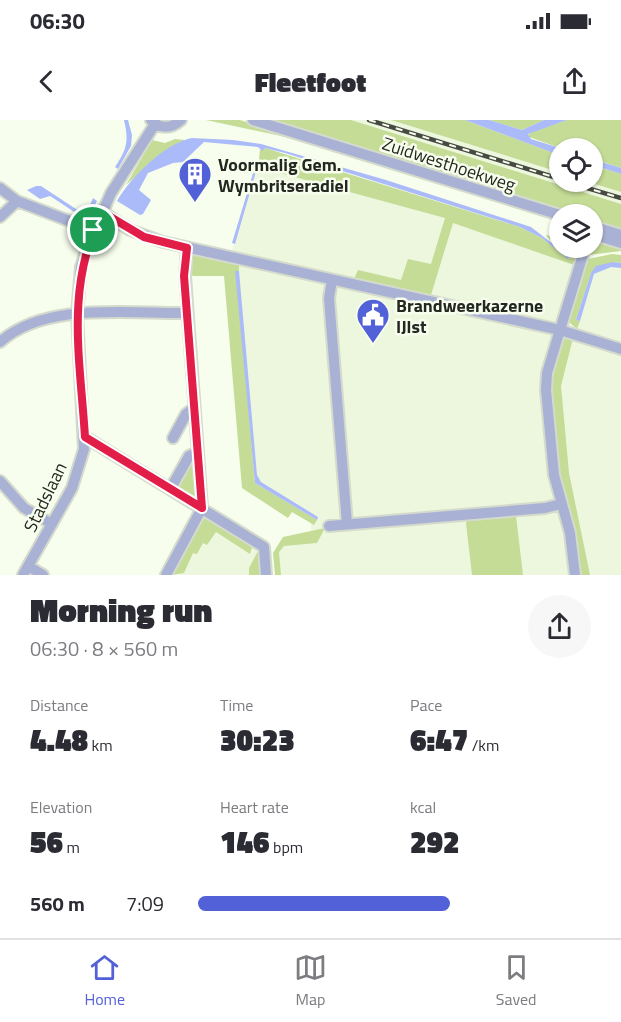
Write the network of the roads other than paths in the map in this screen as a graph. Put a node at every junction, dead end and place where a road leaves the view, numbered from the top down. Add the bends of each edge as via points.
1 (181, 120) edge
2 (253, 120) edge
3 (153, 122) edge
4 (0, 188) edge
5 (17, 201) junction
6 (530, 208) junction
7 (102, 212) junction
8 (549, 212) edge
9 (0, 217) edge
10 (549, 217) edge
11 (603, 229) edge
12 (93, 230) junction
13 (621, 235) edge
14 (603, 237) edge
15 (621, 243) edge
16 (187, 248) junction
17 (582, 258) edge
18 (332, 280) junction
19 (188, 313) junction
20 (77, 314) junction
21 (560, 330) junction
22 (0, 342) edge
23 (621, 349) edge
24 (194, 408) junction
25 (85, 437) junction
26 (173, 438) dead end
27 (198, 452) junction
28 (0, 481) edge
29 (171, 488) junction
30 (561, 504) junction
31 (202, 508) junction
32 (52, 524) junction
33 (347, 524) junction
34 (329, 526) dead end
35 (25, 571) edge
36 (43, 575) edge
37 (166, 575) edge
38 (266, 575) edge
39 (575, 575) edge

1 - 3 street via 168,127
2 - 6 street, Zuidwesthoekweg
3 - 7 street, Stadslaan
4 - 5 street
5 - 9 street
5 - 12 street
6 - 8 street, Zuidwesthoekweg
6 - 10 street, Zuidwesthoekweg
7 - 12 street, Stadslaan
7 - 16 street via 144,237
11 - 13 street
12 - 20 street, Stadslaan via 81,267
14 - 15 street
16 - 18 street
16 - 19 street via 184,263
17 - 21 street
18 - 21 street
18 - 33 street via 329,298
19 - 20 street
19 - 24 street
20 - 22 street via 50,316 25,325
20 - 25 street, Stadslaan
21 - 23 street
21 - 30 street via 546,390 554,476
24 - 26 street via 186,414
24 - 27 street
25 - 29 street
25 - 32 street, Stadslaan via 78,472
27 - 29 street via 189,456
27 - 31 street
28 - 32 street via 24,508
29 - 31 street
30 - 33 street
30 - 39 street via 570,533
31 - 37 street
31 - 38 street via 264,547
32 - 35 street, Stadslaan
33 - 34 street
35 - 36 street

